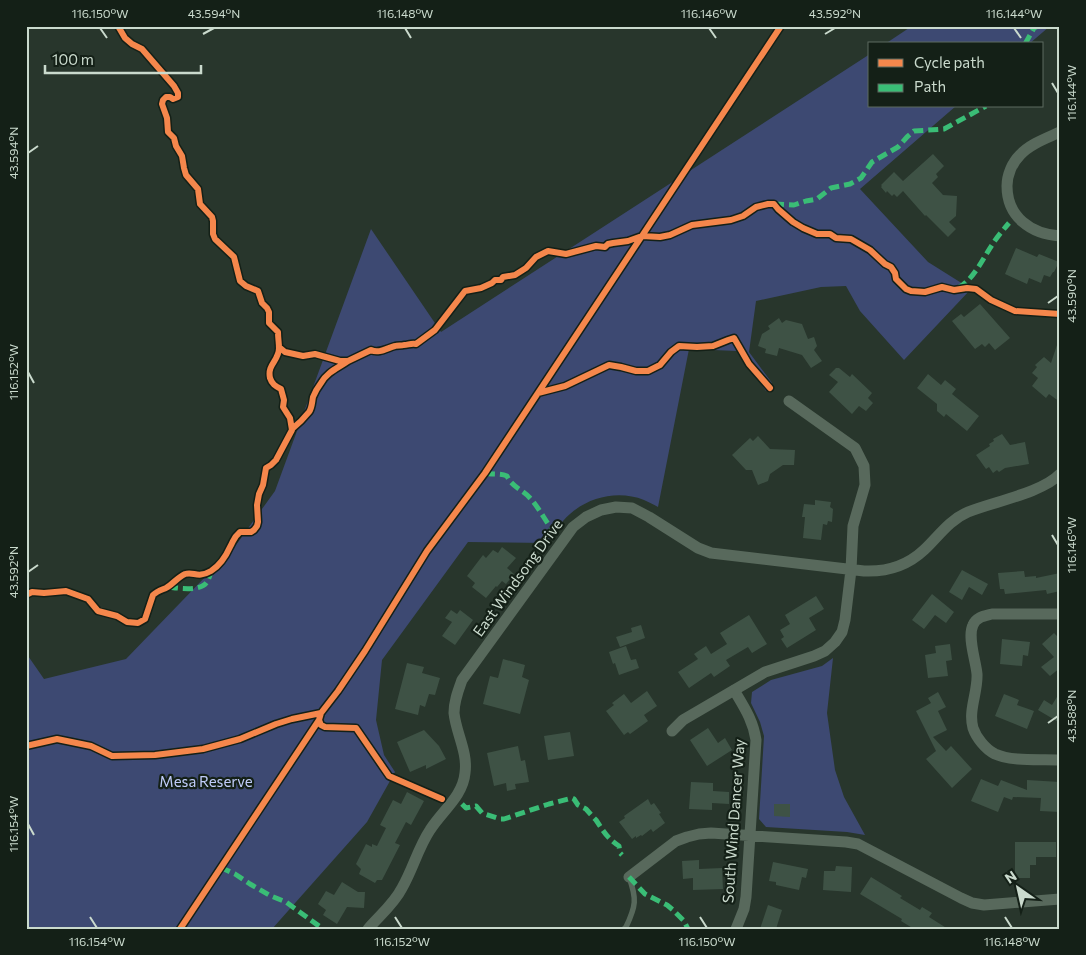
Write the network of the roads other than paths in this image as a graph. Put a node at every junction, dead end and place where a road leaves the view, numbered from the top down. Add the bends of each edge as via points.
1 (1060, 132) edge
2 (1060, 236) edge
3 (788, 401) dead end
4 (1060, 474) edge
5 (851, 570) junction
6 (1060, 614) edge
7 (734, 690) junction
8 (672, 731) dead end
9 (1060, 760) edge
10 (750, 836) junction
11 (629, 877) joint
12 (1060, 899) edge
13 (368, 929) edge
14 (624, 929) edge
15 (736, 929) edge

1 - 2 street via 1019,156 1007,180 1007,196 1021,221 1034,230
3 - 5 street via 855,448 864,466 865,484 853,526
4 - 5 street, East Windsong Drive via 1036,488 966,513 945,527 915,558 900,566 876,572
5 - 7 street via 845,620 835,642 820,654 765,672
5 - 13 street, East Windsong Drive via 711,554 632,508 600,510 573,526 462,680 455,698 454,714 466,772 461,790 422,844 403,888
6 - 9 street via 981,616 972,626 971,636 977,676 972,717 977,736 990,750 1000,755
7 - 8 street via 683,720
7 - 10 street, South Wind Dancer Way via 754,728 756,740
10 - 11 street via 699,834 687,837
10 - 12 street via 858,844 972,903 984,905
10 - 15 street, South Wind Dancer Way via 745,903
11 - 14 lane via 635,898

